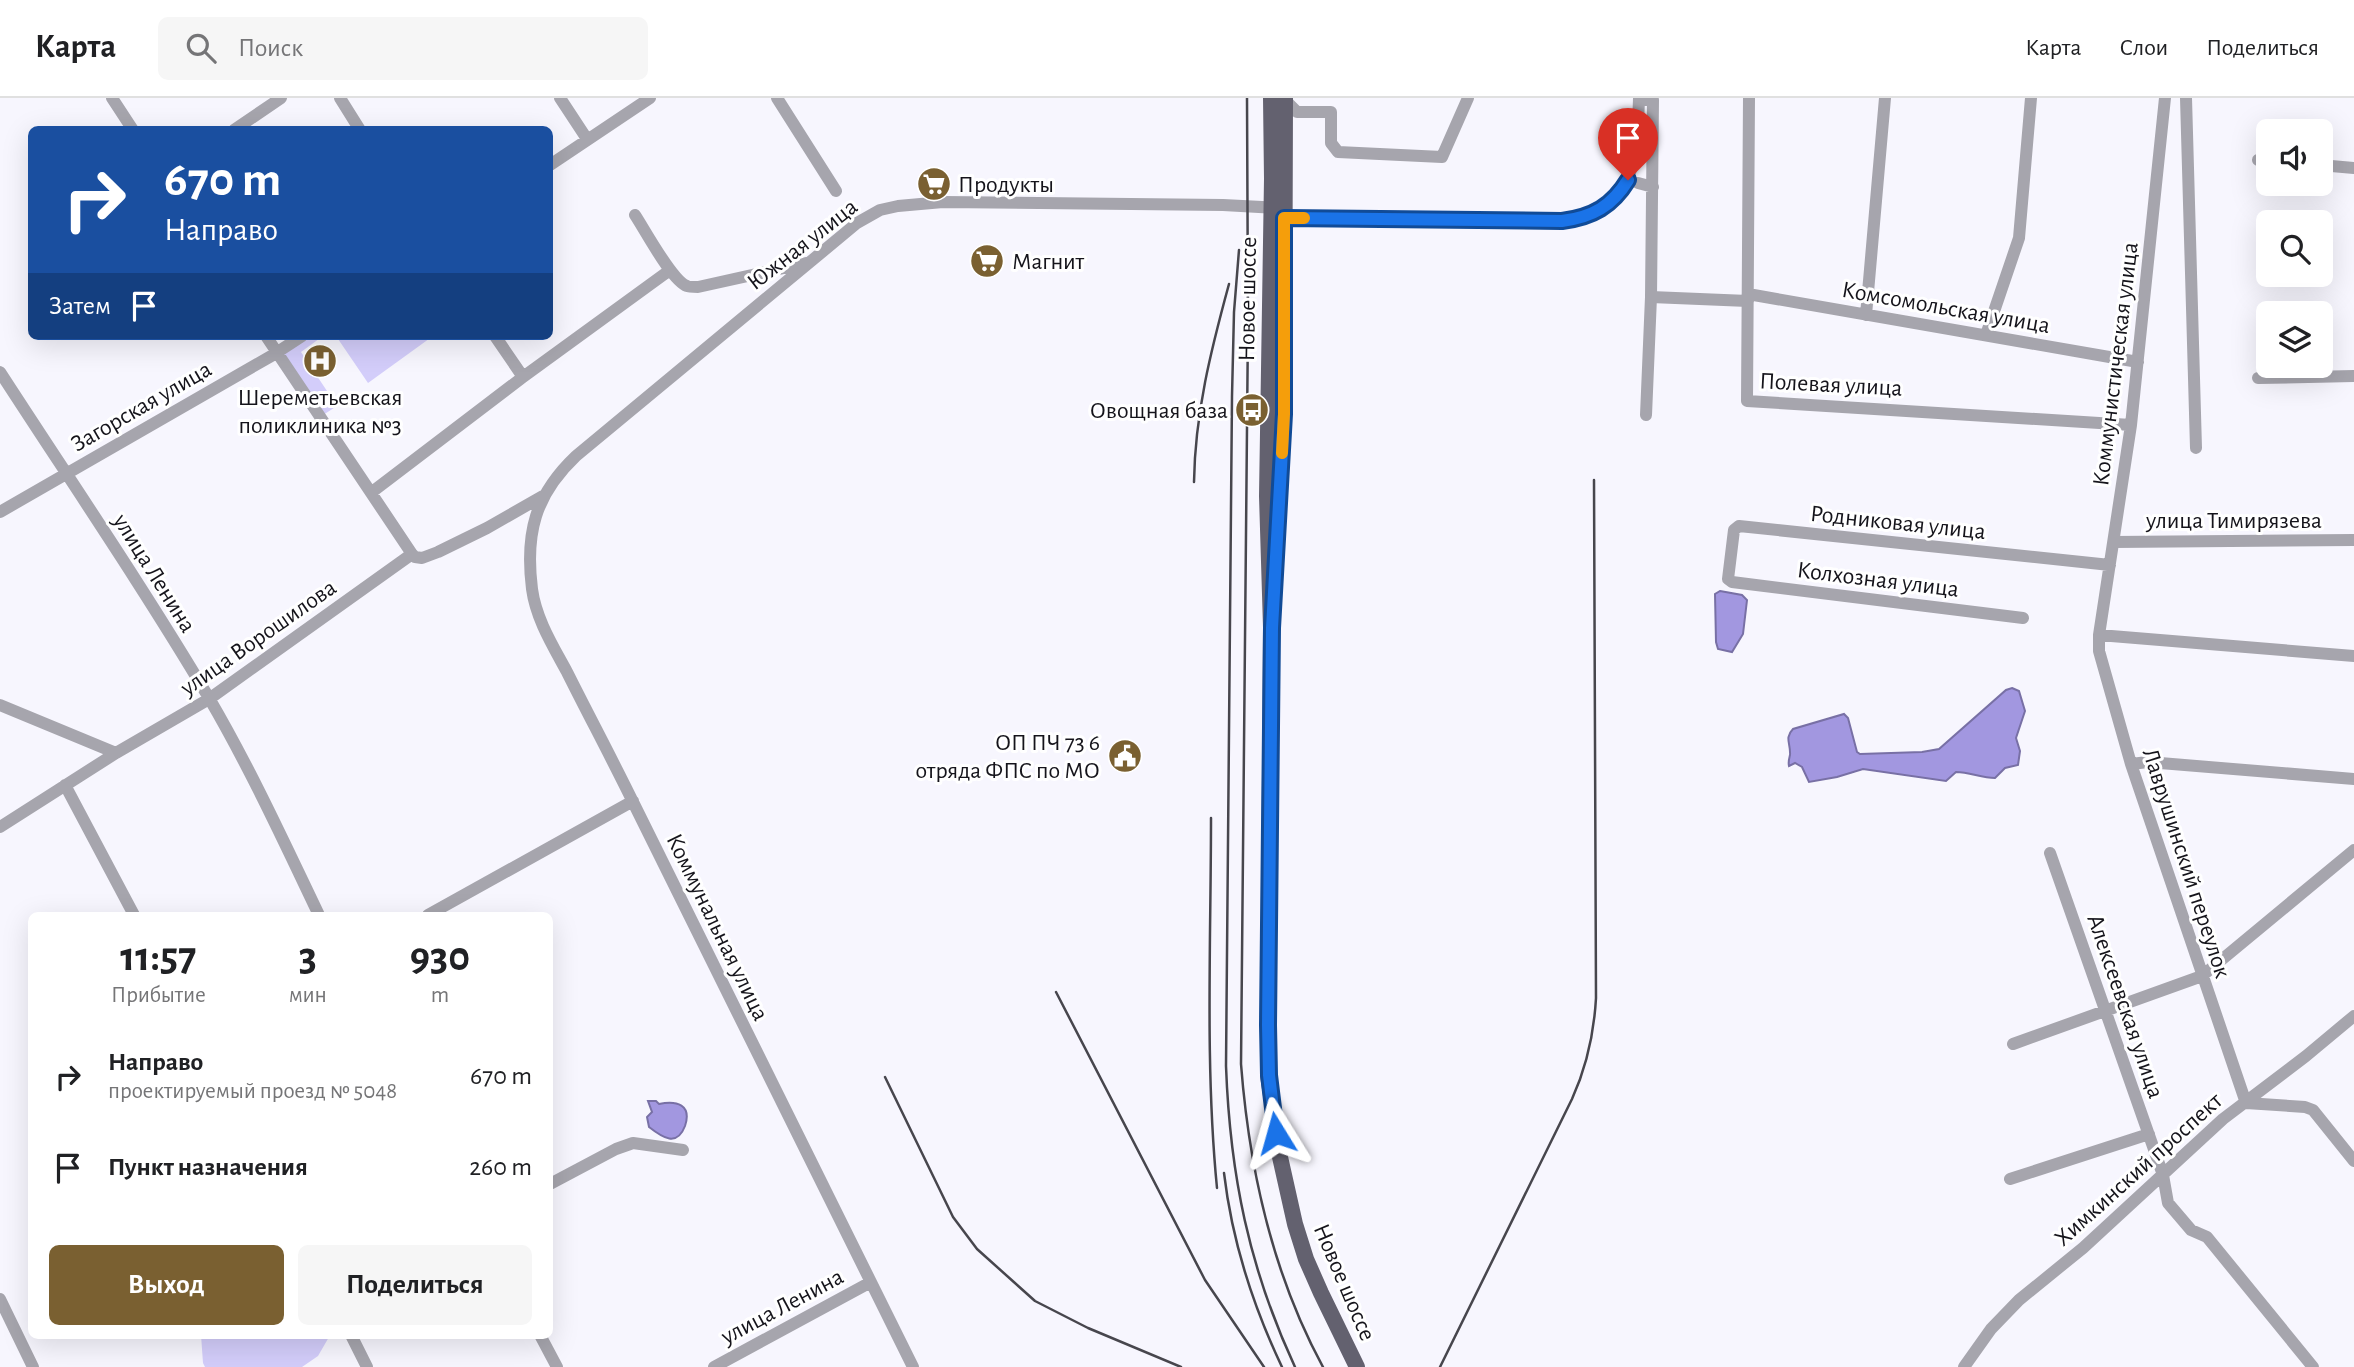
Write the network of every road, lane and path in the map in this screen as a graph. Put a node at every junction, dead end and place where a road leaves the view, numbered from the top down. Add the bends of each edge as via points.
1 (112, 98) edge
2 (281, 98) edge
3 (340, 98) edge
4 (560, 98) edge
5 (650, 98) edge
6 (777, 98) edge
7 (1468, 98) edge
8 (1749, 98) edge
9 (1885, 98) edge
10 (2031, 98) edge
11 (2165, 98) edge
12 (2186, 98) edge
13 (1639, 99) edge
14 (1280, 108) edge
15 (130, 126) edge
16 (240, 126) edge
17 (358, 126) edge
18 (587, 139) junction
19 (553, 163) edge
20 (2333, 166) edge
21 (2354, 168) edge
22 (1638, 183) dead end
23 (1653, 187) junction
24 (836, 191) dead end
25 (1280, 211) junction
26 (635, 215) dead end
27 (806, 263) junction
28 (670, 270) junction
29 (1651, 297) junction
30 (1748, 297) junction
31 (1866, 315) junction
32 (1986, 335) junction
33 (269, 340) edge
34 (296, 340) edge
35 (498, 340) edge
36 (277, 353) junction
37 (2138, 362) junction
38 (0, 372) edge
39 (2333, 376) edge
40 (2354, 376) edge
41 (523, 377) junction
42 (1646, 415) dead end
43 (2131, 425) junction
44 (2196, 448) dead end
45 (67, 473) junction
46 (372, 492) junction
47 (543, 496) junction
48 (0, 512) edge
49 (2354, 540) edge
50 (2114, 542) junction
51 (412, 554) junction
52 (2110, 565) junction
53 (1729, 581) joint
54 (2023, 618) dead end
55 (2099, 635) junction
56 (2354, 656) edge
57 (209, 699) junction
58 (0, 705) edge
59 (116, 754) junction
60 (2131, 764) junction
61 (2354, 779) edge
62 (65, 785) junction
63 (633, 801) junction
64 (0, 827) edge
65 (2354, 850) edge
66 (2050, 853) dead end
67 (132, 912) edge
68 (318, 912) edge
69 (433, 912) edge
70 (2202, 976) junction
71 (2107, 1011) junction
72 (2354, 1016) edge
73 (2013, 1044) dead end
74 (2246, 1103) junction
75 (2148, 1134) junction
76 (682, 1150) dead end
77 (2352, 1154) edge
78 (2162, 1175) junction
79 (2010, 1179) dead end
80 (553, 1182) edge
81 (871, 1282) junction
82 (0, 1299) edge
83 (353, 1339) edge
84 (543, 1339) edge
85 (33, 1367) edge
86 (367, 1367) edge
87 (557, 1367) edge
88 (714, 1367) edge
89 (913, 1367) edge
90 (1357, 1367) edge
91 (1964, 1367) edge
92 (2313, 1367) edge

1 - 15 street
2 - 16 street
3 - 17 street
4 - 18 street
5 - 18 street
6 - 24 street
7 - 14 street via 1442,157 1338,152 1331,143 1331,113
8 - 30 street, Полевая улица
9 - 31 street
10 - 32 street via 2019,237
11 - 37 street, Коммунистическая улица
12 - 44 street
13 - 23 street via 1653,100
13 - 25 street, Южная улица via 1636,155 1628,180 1612,201 1592,215 1551,221
14 - 25 main road, Новое шоссе
18 - 19 street
20 - 21 street
22 - 23 street
23 - 29 street
25 - 27 street, Южная улица via 1223,205 956,202 898,206 857,223
25 - 90 main road, Новое шоссе via 1267,496 1272,628 1268,1025 1272,1109 1306,1259
26 - 28 street
27 - 28 street via 698,287 688,287
27 - 47 street, Южная улица via 576,456
28 - 41 street
29 - 30 street, Комсомольская улица
29 - 42 street
30 - 31 street, Комсомольская улица
30 - 43 street, Полевая улица via 1747,401
31 - 32 street, Комсомольская улица
32 - 37 street, Комсомольская улица
33 - 36 street
34 - 36 street, Загорская улица
35 - 41 street
36 - 45 street, Загорская улица
36 - 46 street
37 - 43 street, Коммунистическая улица
38 - 45 street, улица Ленина
39 - 40 street
41 - 46 street
43 - 50 street, Коммунистическая улица
45 - 48 street, Загорская улица
45 - 57 street, улица Ленина
46 - 51 street
47 - 51 street, улица Ворошилова via 438,552 422,558
47 - 63 street, Коммунальная улица via 532,533 532,592 544,629
49 - 50 street, улица Тимирязева
50 - 52 street, Коммунистическая улица
51 - 57 street, улица Ворошилова
52 - 53 street, Родниковая улица via 1739,526 1734,530
52 - 55 street, Коммунистическая улица
53 - 54 street, Колхозная улица
55 - 56 street
55 - 60 street, Лаврушинский переулок via 2103,671
57 - 59 street, улица Ворошилова
57 - 68 street, улица Ленина
58 - 59 street
59 - 62 street, улица Ворошилова
60 - 61 street
60 - 70 street, Лаврушинский переулок
62 - 64 street, улица Ворошилова
62 - 67 street
63 - 69 street
63 - 81 street, Коммунальная улица
65 - 70 street
66 - 71 street, Алексеевская улица
70 - 71 street
70 - 74 street, Лаврушинский переулок
71 - 73 street
71 - 75 street, Алексеевская улица
72 - 74 street, Химкинский проспект
74 - 77 street via 2313,1110
74 - 78 street, Химкинский проспект
75 - 78 street, Алексеевская улица
75 - 79 street
76 - 80 street via 633,1143
78 - 91 street, Химкинский проспект via 2019,1300
78 - 92 street, Алексеевская улица via 2168,1203 2191,1230 2207,1237
81 - 88 street, улица Ленина
81 - 89 street, Коммунальная улица
82 - 85 street
83 - 86 street
84 - 87 street

